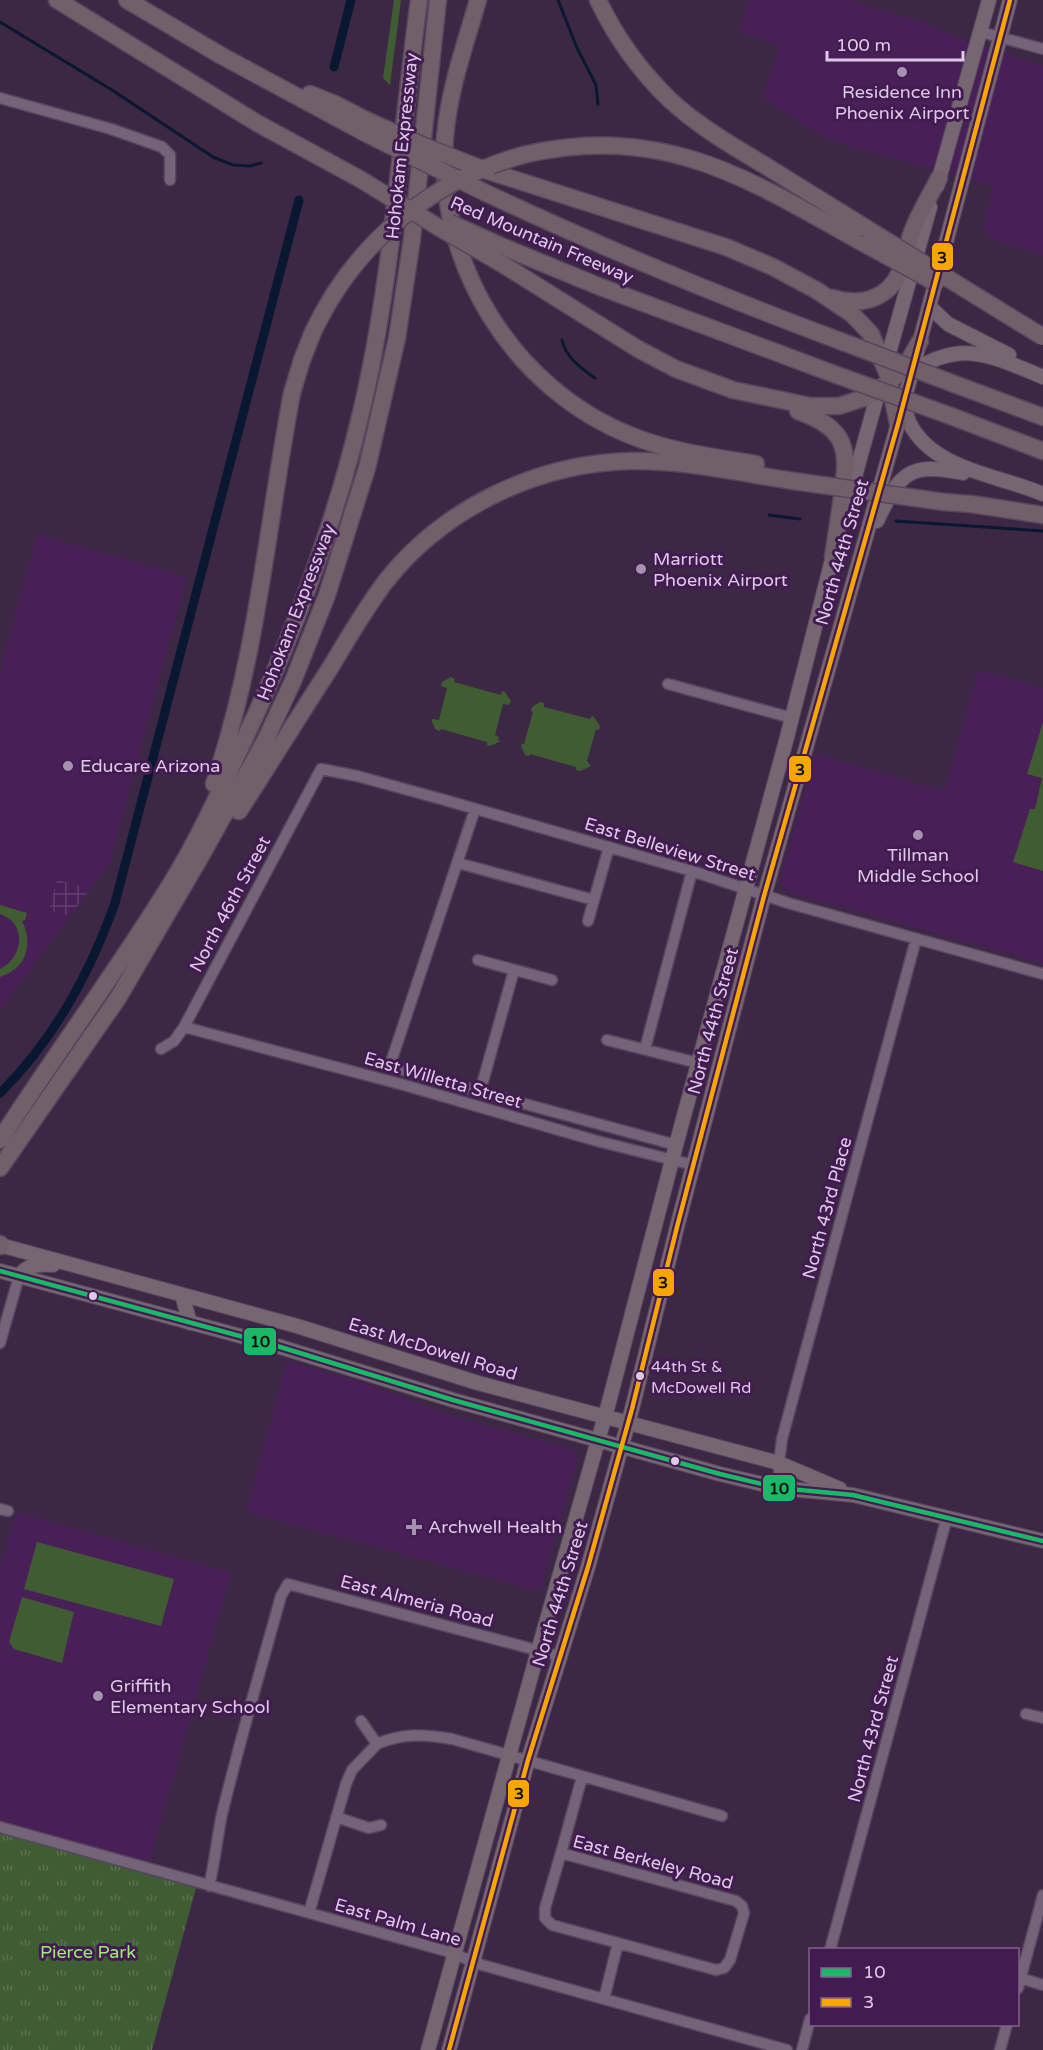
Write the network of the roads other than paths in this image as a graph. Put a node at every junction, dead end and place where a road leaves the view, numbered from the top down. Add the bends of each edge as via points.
1 (57, 0) edge
2 (127, 0) edge
3 (419, 0) edge
4 (438, 0) edge
5 (478, 0) edge
6 (598, 0) edge
7 (989, 0) edge
8 (1010, 0) edge
9 (981, 32) junction
10 (1000, 37) junction
11 (1043, 49) edge
12 (0, 98) edge
13 (366, 127) junction
14 (939, 178) junction
15 (170, 180) dead end
16 (866, 236) junction
17 (500, 254) junction
18 (816, 290) junction
19 (929, 306) junction
20 (1043, 338) edge
21 (920, 341) junction
22 (911, 373) junction
23 (1043, 375) edge
24 (889, 382) junction
25 (750, 393) junction
26 (903, 403) junction
27 (1043, 417) edge
28 (897, 424) junction
29 (1043, 451) edge
30 (794, 476) junction
31 (1015, 483) junction
32 (1043, 494) edge
33 (1043, 515) edge
34 (861, 555) junction
35 (833, 556) junction
36 (668, 684) dead end
37 (818, 702) junction
38 (792, 717) junction
39 (321, 769) joint
40 (475, 809) junction
41 (787, 816) junction
42 (609, 847) junction
43 (458, 863) junction
44 (692, 871) junction
45 (745, 888) junction
46 (764, 896) junction
47 (594, 900) junction
48 (588, 921) dead end
49 (136, 937) junction
50 (916, 939) junction
51 (478, 960) dead end
52 (514, 970) junction
53 (1043, 974) edge
54 (552, 980) dead end
55 (118, 998) junction
56 (184, 1027) junction
57 (607, 1040) dead end
58 (161, 1049) dead end
59 (645, 1049) junction
60 (698, 1063) junction
61 (480, 1092) junction
62 (24, 1102) junction
63 (0, 1130) edge
64 (0, 1140) edge
65 (676, 1146) junction
66 (672, 1160) junction
67 (693, 1165) junction
68 (0, 1168) edge
69 (0, 1245) edge
70 (76, 1266) junction
71 (0, 1271) edge
72 (93, 1271) junction
73 (19, 1276) junction
74 (182, 1294) junction
75 (90, 1296) junction
76 (190, 1323) junction
77 (338, 1338) junction
78 (0, 1343) edge
79 (363, 1347) junction
80 (331, 1362) junction
81 (359, 1371) junction
82 (604, 1417) junction
83 (628, 1423) junction
84 (598, 1440) junction
85 (622, 1447) junction
86 (779, 1463) junction
87 (779, 1488) junction
88 (854, 1495) junction
89 (947, 1517) junction
90 (1043, 1541) edge
91 (538, 1651) junction
92 (560, 1656) junction
93 (1026, 1714) dead end
94 (1043, 1718) edge
95 (361, 1721) dead end
96 (377, 1744) junction
97 (509, 1755) junction
98 (528, 1760) junction
99 (582, 1777) junction
100 (722, 1816) dead end
101 (336, 1817) junction
102 (381, 1825) dead end
103 (0, 1827) edge
104 (561, 1853) junction
105 (209, 1886) junction
106 (1043, 1895) edge
107 (309, 1913) junction
108 (618, 1943) junction
109 (831, 1948) edge
110 (454, 1955) junction
111 (472, 1961) junction
112 (1019, 1983) edge
113 (1043, 1985) edge
114 (604, 1999) junction
115 (809, 2023) edge
116 (1007, 2026) edge
117 (428, 2050) edge
118 (449, 2050) edge
119 (787, 2050) edge
120 (802, 2050) edge
121 (1000, 2050) edge

1 - 17 highway, bridge via 247,117 438,227
2 - 13 highway via 250,72 335,104
3 - 49 highway, Hohokam Expressway via 382,311 360,419 333,516 301,610 248,733 189,851
4 - 55 highway, Hohokam Expressway via 401,316 348,535 305,652 265,741
5 - 30 highway via 448,111 446,180 453,229 463,260 492,320 519,356 550,386 618,430 674,450
6 - 16 highway via 634,60 682,110
7 - 9 main road
8 - 10 main road, North 44th Street
9 - 10 street
9 - 14 main road
10 - 11 street
10 - 19 main road, North 44th Street
12 - 15 street via 162,147 170,155
13 - 18 highway, bridge via 488,171 726,247
13 - 27 highway, Red Mountain Freeway, bridge via 486,193 655,269
14 - 18 highway via 912,232 900,273 888,289 872,299 857,302
14 - 24 main road via 893,337
16 - 20 highway, bridge
16 - 49 highway, bridge via 741,177 688,157 610,145 567,147 493,165 441,189 388,229 336,291 313,332 298,371 258,610 231,730 207,799
17 - 25 highway via 658,360 693,376
17 - 29 highway, Red Mountain Freeway, bridge via 598,286
18 - 24 highway via 866,327 878,347
19 - 21 main road, North 44th Street
19 - 23 main road via 948,324
21 - 22 main road, North 44th Street
21 - 24 highway via 908,363
22 - 23 main road via 940,357 972,352
22 - 24 main road
22 - 26 main road, North 44th Street
24 - 25 highway via 848,404 829,408
24 - 26 main road
24 - 28 highway
24 - 35 main road, North 44th Street via 870,419
25 - 35 highway via 815,417 838,436 846,466
26 - 28 main road, North 44th Street
26 - 31 main road via 909,422 934,451 956,464
28 - 34 main road, North 44th Street
30 - 33 highway, bridge
30 - 55 highway via 659,462 602,463 557,471 513,486 439,529 404,561 373,599 156,946
31 - 32 main road
31 - 34 main road via 943,468 913,472 892,491
34 - 37 main road, North 44th Street
35 - 38 main road, North 44th Street
36 - 38 street
37 - 38 main road
37 - 41 main road, North 44th Street
38 - 41 main road via 799,735
38 - 45 main road, North 44th Street
39 - 40 street, East Belleview Street
39 - 56 street, North 46th Street
40 - 42 street, East Belleview Street
40 - 43 street
41 - 46 main road, North 44th Street
42 - 44 street, East Belleview Street
42 - 47 street
43 - 47 street
43 - 61 street via 391,1062 396,1068
44 - 45 street, East Belleview Street
44 - 59 street
45 - 46 street, East Belleview Street
45 - 60 main road, North 44th Street
46 - 50 street, East Belleview Street
46 - 67 main road, North 44th Street
47 - 48 street
49 - 62 highway, Hohokam Expressway
50 - 53 street, East Belleview Street
50 - 86 street, North 43rd Place via 782,1439
51 - 52 street
52 - 54 street
52 - 61 street
55 - 68 highway, Hohokam Expressway
56 - 58 street, North 46th Street via 174,1041
56 - 66 street, East Willetta Street
57 - 59 street
59 - 60 street
60 - 65 main road, North 44th Street
61 - 65 street
62 - 63 highway
62 - 64 highway, Hohokam Expressway
65 - 66 main road, North 44th Street
66 - 67 street, East Willetta Street
66 - 82 main road, North 44th Street
67 - 83 main road, North 44th Street
69 - 70 main road, East McDowell Road
70 - 72 main road, East McDowell Road
70 - 73 main road via 39,1264
71 - 73 main road, East McDowell Road
72 - 74 main road, East McDowell Road
72 - 75 main road
73 - 75 main road, East McDowell Road
73 - 78 street
74 - 76 main road
74 - 77 main road, East McDowell Road
75 - 76 main road, East McDowell Road
76 - 80 main road, East McDowell Road
77 - 79 main road, East McDowell Road
77 - 80 main road
79 - 81 main road
79 - 82 main road, East McDowell Road
80 - 81 main road, East McDowell Road
81 - 84 main road, East McDowell Road
82 - 83 main road, East McDowell Road
82 - 84 main road, North 44th Street
83 - 85 main road, North 44th Street
83 - 86 main road, East McDowell Road
84 - 85 main road, East McDowell Road
84 - 91 main road, North 44th Street
85 - 87 main road, East McDowell Road
85 - 92 main road, North 44th Street
86 - 87 street, North 43rd Place
86 - 88 main road, East McDowell Road
87 - 88 main road, East McDowell Road
88 - 89 main road, East McDowell Road
89 - 90 main road, East McDowell Road
89 - 109 street, North 43rd Street
91 - 92 street, East Almeria Road
91 - 97 main road, North 44th Street
91 - 105 street, East Almeria Road via 288,1584 281,1596 234,1765
92 - 98 main road, North 44th Street
93 - 94 street
95 - 96 street
96 - 97 street via 426,1734
96 - 101 street via 352,1770
97 - 98 street
97 - 110 main road, North 44th Street
98 - 99 street
98 - 111 main road, North 44th Street
99 - 100 street
99 - 104 street
101 - 102 street via 369,1828
101 - 107 street
103 - 105 street, East Palm Lane
104 - 108 street, East Berkeley Road via 545,1918 552,1925
104 - 108 street, East Berkeley Road via 736,1901 744,1913 730,1960 724,1968 716,1970
105 - 107 street, East Palm Lane
106 - 112 street
107 - 110 street, East Palm Lane
108 - 114 street
110 - 111 street, East Palm Lane
110 - 117 main road, North 44th Street
111 - 114 street, East Palm Lane
111 - 118 main road, North 44th Street
112 - 113 street
114 - 119 street, East Palm Lane
115 - 120 street
116 - 121 street

